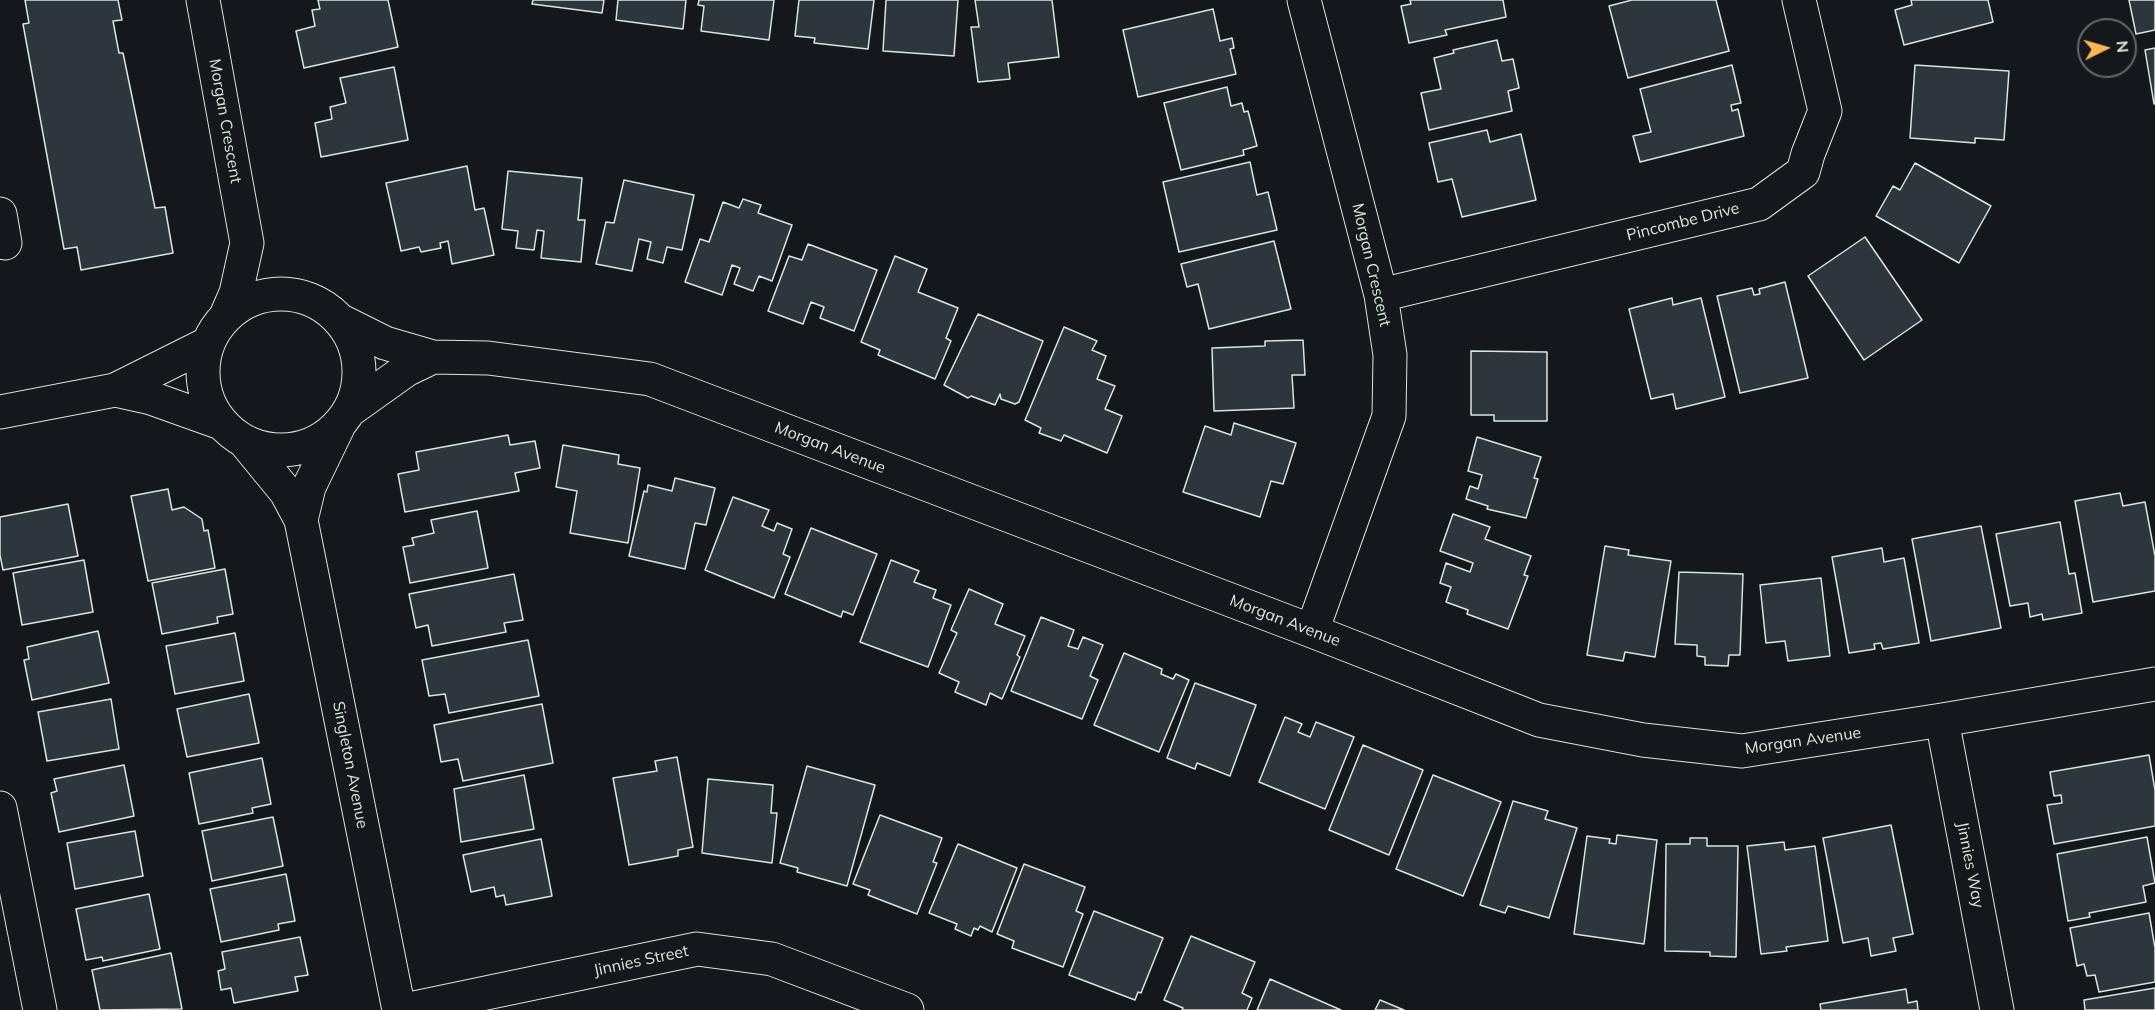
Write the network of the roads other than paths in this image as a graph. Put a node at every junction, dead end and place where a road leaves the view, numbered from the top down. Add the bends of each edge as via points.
1 (203, 0) edge
2 (1304, 0) edge
3 (1798, 0) edge
4 (247, 243) junction
5 (1381, 295) junction
6 (305, 298) junction
7 (226, 316) junction
8 (341, 321) junction
9 (207, 344) junction
10 (434, 357) junction
11 (115, 390) junction
12 (0, 412) edge
13 (344, 418) junction
14 (233, 433) junction
15 (301, 520) junction
16 (1312, 631) junction
17 (2155, 684) edge
18 (1942, 720) junction
19 (0, 808) edge
20 (40, 1010) edge
21 (399, 1010) edge
22 (405, 1010) edge
23 (907, 1010) edge
24 (1997, 1010) edge

1 - 4 street, Morgan Crescent
2 - 5 street, Morgan Crescent
3 - 5 street, Pincombe Drive via 1825,111 1803,172 1759,204
4 - 6 street
4 - 7 street, Morgan Crescent via 236,293
5 - 16 street, Morgan Crescent via 1390,356 1389,416
6 - 7 street via 271,293 250,299
6 - 8 street via 321,304
7 - 9 street
8 - 10 street, Morgan Avenue via 385,343
8 - 13 street via 354,341 359,364 358,388
9 - 11 street
9 - 14 street via 202,364 203,385 210,405
10 - 13 street, Morgan Avenue via 406,370
10 - 16 street, Morgan Avenue via 488,358 650,379
11 - 12 street
11 - 14 street via 151,398
13 - 14 street via 322,439 284,451 264,449
13 - 15 street, Singleton Avenue via 309,487
14 - 15 street, Singleton Avenue via 286,492
15 - 21 street, Singleton Avenue
16 - 18 street, Morgan Avenue via 1539,720 1643,740 1742,751
17 - 18 street, Morgan Avenue
18 - 24 street, Jinnies Way
19 - 20 street
22 - 23 street, Jinnies Street via 698,949 772,959

